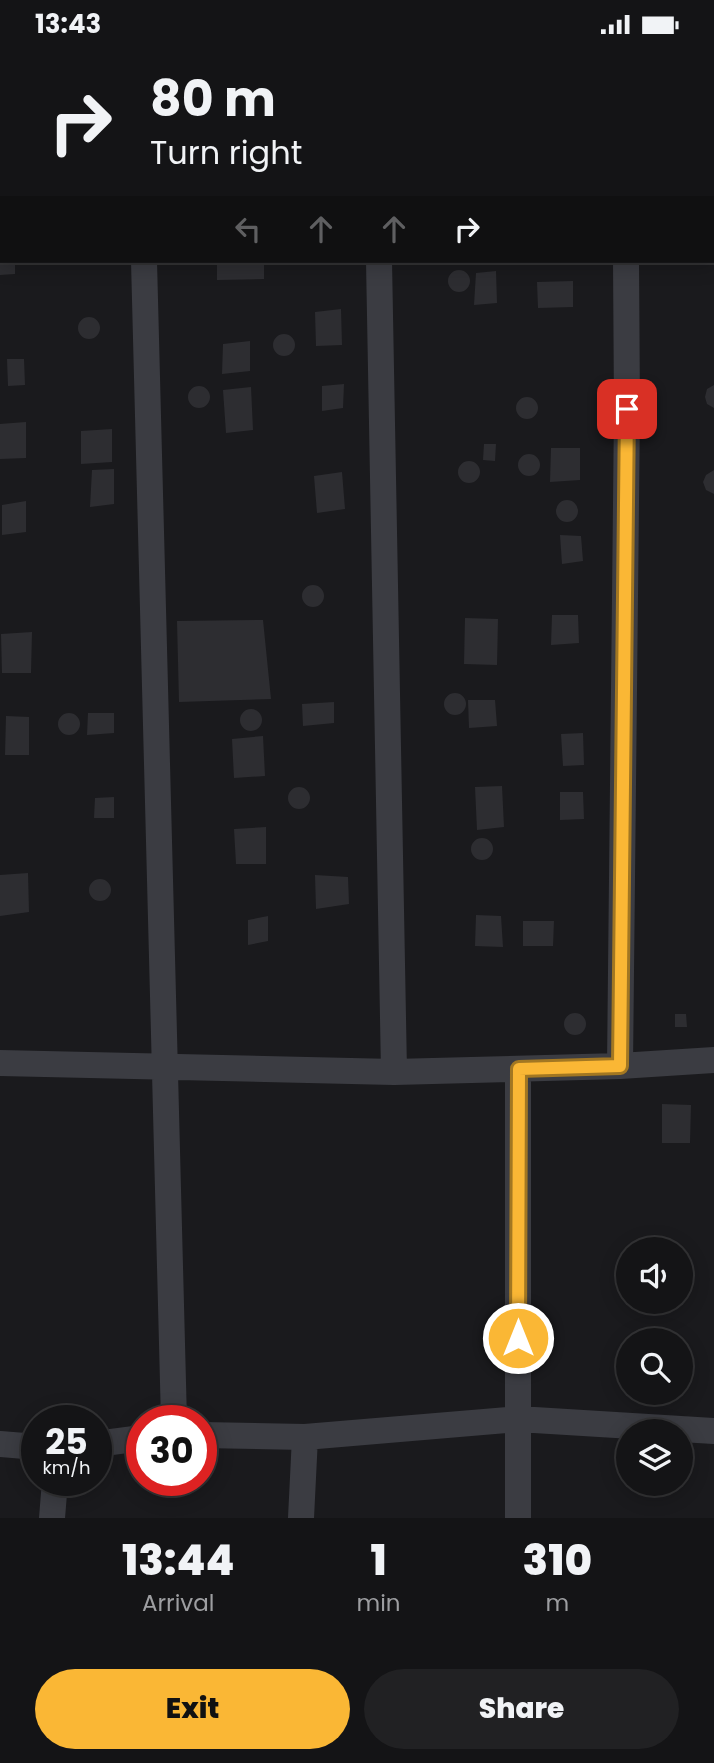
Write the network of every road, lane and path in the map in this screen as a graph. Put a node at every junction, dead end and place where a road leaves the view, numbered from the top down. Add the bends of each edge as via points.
1 (144, 263) edge
2 (379, 263) edge
3 (626, 263) edge
4 (714, 1060) edge
5 (0, 1063) edge
6 (164, 1066) junction
7 (620, 1066) junction
8 (519, 1069) junction
9 (394, 1072) junction
10 (174, 1405) edge
11 (518, 1419) junction
12 (714, 1431) edge
13 (217, 1435) edge
14 (305, 1437) junction
15 (0, 1444) edge
16 (21, 1446) edge
17 (54, 1496) edge
18 (52, 1518) edge
19 (301, 1518) edge
20 (518, 1518) edge

1 - 6 street
2 - 9 street
3 - 7 street
4 - 7 street
5 - 6 street
6 - 9 street
6 - 10 street
7 - 8 street
8 - 9 street
8 - 11 street
11 - 12 street
11 - 14 street
11 - 20 street
13 - 14 street
14 - 19 street
15 - 16 street
17 - 18 street

